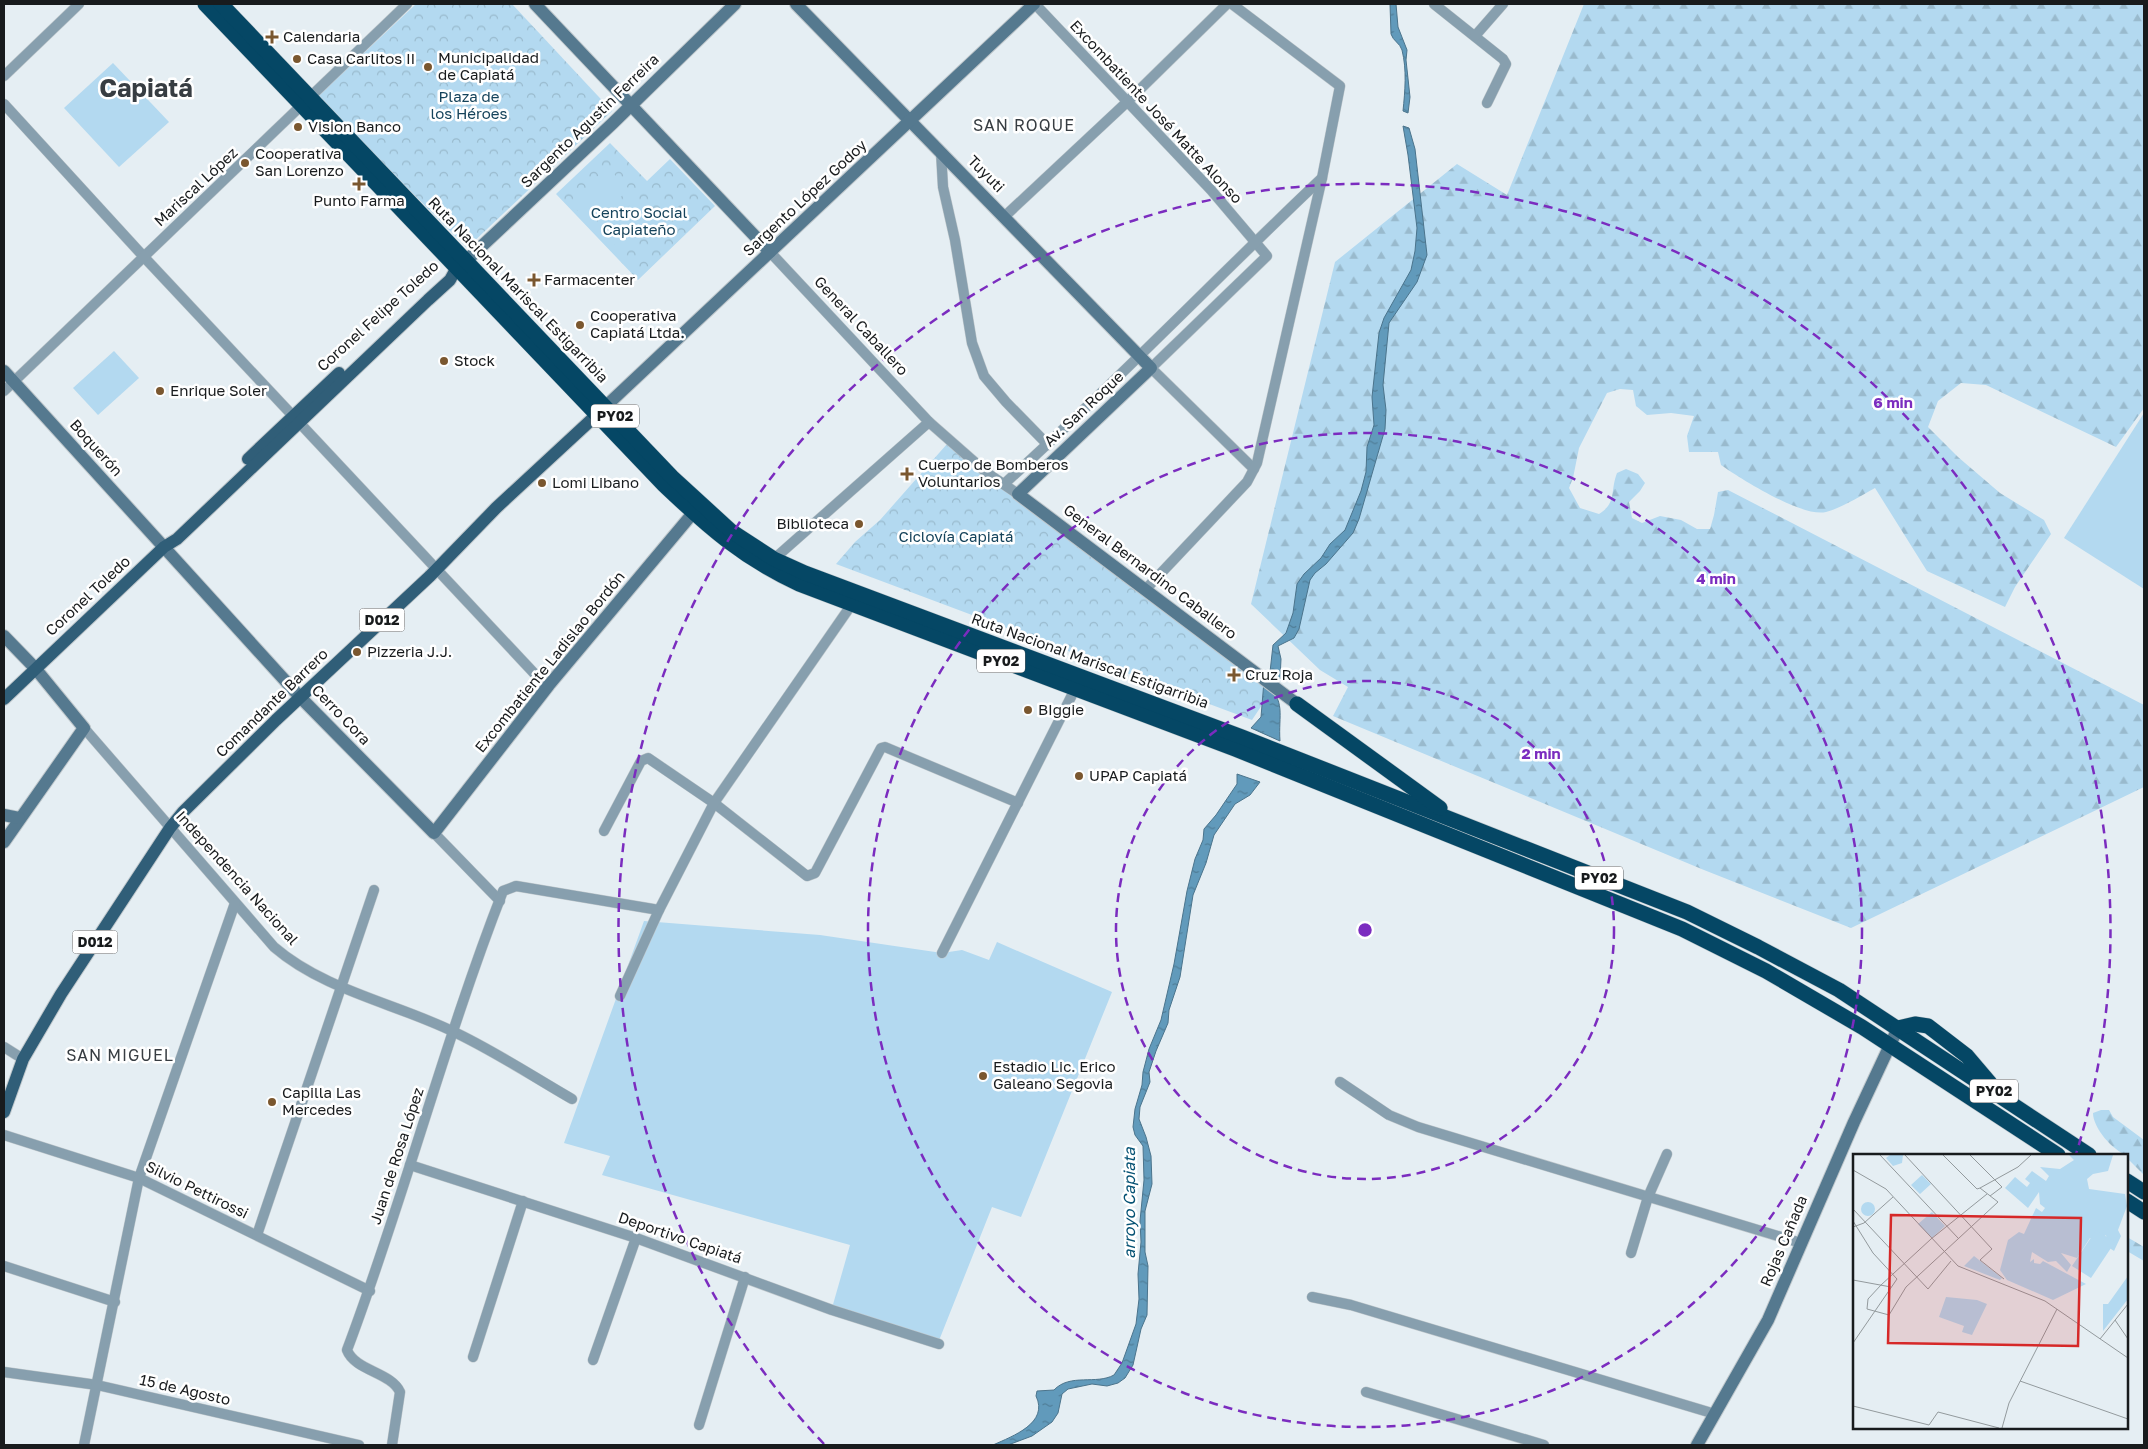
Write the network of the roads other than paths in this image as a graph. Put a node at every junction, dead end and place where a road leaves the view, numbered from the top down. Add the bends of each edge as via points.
1 (79, 4) edge
2 (205, 4) edge
3 (221, 4) edge
4 (408, 4) edge
5 (535, 4) edge
6 (735, 4) edge
7 (796, 4) edge
8 (1035, 4) edge
9 (1227, 4) edge
10 (1232, 4) edge
11 (1434, 4) edge
12 (1503, 4) edge
13 (1475, 36) junction
14 (4, 76) edge
15 (1127, 102) junction
16 (306, 103) junction
17 (1487, 103) dead end
18 (4, 104) edge
19 (630, 106) junction
20 (910, 122) junction
21 (941, 152) junction
22 (1322, 178) junction
23 (1005, 216) junction
24 (1254, 242) junction
25 (770, 252) junction
26 (144, 256) junction
27 (462, 265) junction
28 (1139, 355) junction
29 (1151, 368) junction
30 (4, 371) edge
31 (14, 382) junction
32 (4, 391) edge
33 (601, 411) junction
34 (296, 419) junction
35 (929, 422) junction
36 (1048, 445) junction
37 (1254, 469) junction
38 (1004, 484) junction
39 (1018, 494) junction
40 (693, 513) junction
41 (164, 547) junction
42 (774, 559) junction
43 (437, 569) junction
44 (1146, 589) junction
45 (852, 604) junction
46 (4, 636) edge
47 (35, 668) junction
48 (548, 688) junction
49 (1075, 689) junction
50 (300, 697) junction
51 (4, 699) edge
52 (1297, 704) joint
53 (84, 728) junction
54 (1238, 743) junction
55 (1283, 761) junction
56 (714, 803) junction
57 (1018, 803) junction
58 (4, 815) edge
59 (19, 818) junction
60 (1464, 825) junction
61 (170, 828) junction
62 (604, 831) dead end
63 (434, 833) junction
64 (4, 842) edge
65 (374, 890) dead end
66 (500, 901) junction
67 (235, 903) junction
68 (659, 910) junction
69 (942, 952) dead end
70 (341, 986) junction
71 (620, 996) dead end
72 (1898, 1028) junction
73 (453, 1031) junction
74 (1890, 1044) junction
75 (4, 1047) edge
76 (23, 1059) junction
77 (1340, 1082) dead end
78 (572, 1099) dead end
79 (4, 1112) edge
80 (4, 1135) edge
81 (1666, 1154) dead end
82 (2056, 1154) edge
83 (2088, 1154) edge
84 (410, 1165) junction
85 (139, 1178) junction
86 (2128, 1182) edge
87 (2144, 1192) edge
88 (1648, 1197) junction
89 (523, 1201) junction
90 (2128, 1202) edge
91 (2144, 1212) edge
92 (256, 1236) junction
93 (636, 1238) junction
94 (1801, 1243) junction
95 (1631, 1254) dead end
96 (4, 1266) edge
97 (745, 1277) junction
98 (370, 1291) junction
99 (1312, 1297) dead end
100 (115, 1302) junction
101 (939, 1344) dead end
102 (473, 1357) dead end
103 (593, 1360) dead end
104 (4, 1372) edge
105 (97, 1386) junction
106 (1366, 1392) dead end
107 (1715, 1414) junction
108 (699, 1425) dead end
109 (84, 1445) edge
110 (359, 1445) edge
111 (392, 1445) edge
112 (1544, 1445) edge
113 (1698, 1445) edge

1 - 14 street
2 - 16 highway, Ruta Nacional Mariscal Estigarribia / PY02
3 - 16 highway, Ruta Nacional Mariscal Estigarribia / PY02
4 - 16 street, Mariscal López
5 - 19 street
6 - 19 street, Sargento Agustin Ferreira
7 - 20 street, Tuyuti
8 - 15 street, Excombatiente José Matte Alonso
8 - 20 street, Sargento López Godoy / D012
9 - 15 street
10 - 22 street via 1340,86
11 - 13 street
12 - 13 street
13 - 17 street via 1506,64
15 - 23 street
15 - 24 street, Excombatiente José Matte Alonso via 1211,190
16 - 26 street, Mariscal López
16 - 27 highway, Ruta Nacional Mariscal Estigarribia / PY02
18 - 26 street
19 - 25 street
19 - 27 street, Sargento Agustin Ferreira
20 - 21 street, Tuyuti
20 - 25 street, Sargento López Godoy / D012
21 - 23 street, Tuyuti
21 - 36 street via 943,187 972,344 984,376
22 - 24 street
22 - 37 street
23 - 28 street, Tuyuti
24 - 28 street
24 - 29 street, Excombatiente José Matte Alonso via 1267,256
25 - 33 street, Sargento López Godoy / D012
25 - 35 street, General Caballero
26 - 31 street, Mariscal López
26 - 34 street
27 - 33 highway, Ruta Nacional Mariscal Estigarribia / PY02
27 - 34 main road, Coronel Felipe Toledo via 450,280
28 - 29 street, Tuyuti
28 - 36 street
29 - 37 street
29 - 39 street, Av. San Roque
30 - 31 street, Boquerón
31 - 32 street, Mariscal López
31 - 41 street, Boquerón
33 - 40 highway, Ruta Nacional Mariscal Estigarribia / PY02
33 - 42 highway, Ruta Nacional Mariscal Estigarribia / PY02 via 731,531
33 - 43 main road, Comandante Barrero / D012 via 496,508
34 - 41 main road, Coronel Felipe Toledo via 177,539
34 - 43 street
35 - 38 street, General Caballero
35 - 42 street
36 - 38 street
37 - 44 street via 1247,482
38 - 39 street, General Caballero
39 - 44 street, General Bernardino Caballero
40 - 45 highway, Ruta Nacional Mariscal Estigarribia / PY02 via 724,540 768,569
40 - 48 street, Excombatiente Ladislao Bordón
41 - 47 main road, Coronel Toledo
41 - 50 street, Cerro Cora
42 - 54 highway, Ruta Nacional Mariscal Estigarribia / PY02
43 - 48 street
43 - 50 main road, Comandante Barrero / D012
44 - 52 street, General Bernardino Caballero
45 - 49 highway, Ruta Nacional Mariscal Estigarribia / PY02
45 - 56 street
46 - 47 street, Independencia Nacional
47 - 51 main road
47 - 53 street, Independencia Nacional
48 - 63 street, Excombatiente Ladislao Bordón
49 - 54 highway, Ruta Nacional Mariscal Estigarribia / PY02
49 - 57 street
50 - 61 main road, Comandante Barrero / D012
50 - 63 street, Cerro Cora
52 - 60 highway
53 - 59 street
53 - 61 street, Independencia Nacional
54 - 55 highway, Ruta Nacional Mariscal Estigarribia / PY02
55 - 60 highway, Ruta Nacional Mariscal Estigarribia / PY02
55 - 74 highway, Ruta Nacional Mariscal Estigarribia / PY02 via 1682,929 1766,971
56 - 57 street via 808,876 815,873 881,748
56 - 62 street via 644,758
56 - 68 street
57 - 69 street
58 - 59 street
59 - 64 street
60 - 72 highway, Ruta Nacional Mariscal Estigarribia / PY02 via 1687,912 1840,990
61 - 67 street, Independencia Nacional
61 - 76 main road, Comandante Barrero / D012 via 61,994
63 - 66 street, Cerro Cora
65 - 70 street
66 - 68 street via 503,891 516,886
66 - 73 street, Juan de Rosa López
67 - 70 street, Independencia Nacional via 290,961
67 - 85 street
68 - 71 street
70 - 73 street, Independencia Nacional
70 - 92 street
72 - 74 street, Rojas Cañada
72 - 83 highway, Ruta Nacional Mariscal Estigarribia / PY02
73 - 78 street, Independencia Nacional
73 - 84 street, Juan de Rosa López
74 - 82 highway, Ruta Nacional Mariscal Estigarribia / PY02
74 - 94 street, Rojas Cañada
75 - 76 street
76 - 79 main road, D012
77 - 88 street via 1388,1115 1418,1127
80 - 85 street, Silvio Pettirossi
81 - 88 street
84 - 89 street, Deportivo Capiatá
84 - 98 street, Juan de Rosa López
85 - 92 street, Silvio Pettirossi
85 - 100 street
86 - 87 highway
88 - 94 street
88 - 95 street
89 - 93 street, Deportivo Capiatá
89 - 102 street
90 - 91 highway
92 - 98 street, Silvio Pettirossi
93 - 97 street, Deportivo Capiatá
93 - 103 street
94 - 107 street, Rojas Cañada via 1768,1320
96 - 100 street
97 - 101 street, Deportivo Capiatá via 832,1310
97 - 108 street
98 - 111 street, Juan de Rosa López via 347,1350 354,1359 398,1387 400,1392
99 - 107 street via 1350,1305
100 - 105 street
104 - 105 street, 15 de Agosto
105 - 109 street
105 - 110 street, 15 de Agosto
106 - 112 street
107 - 113 street, Rojas Cañada

